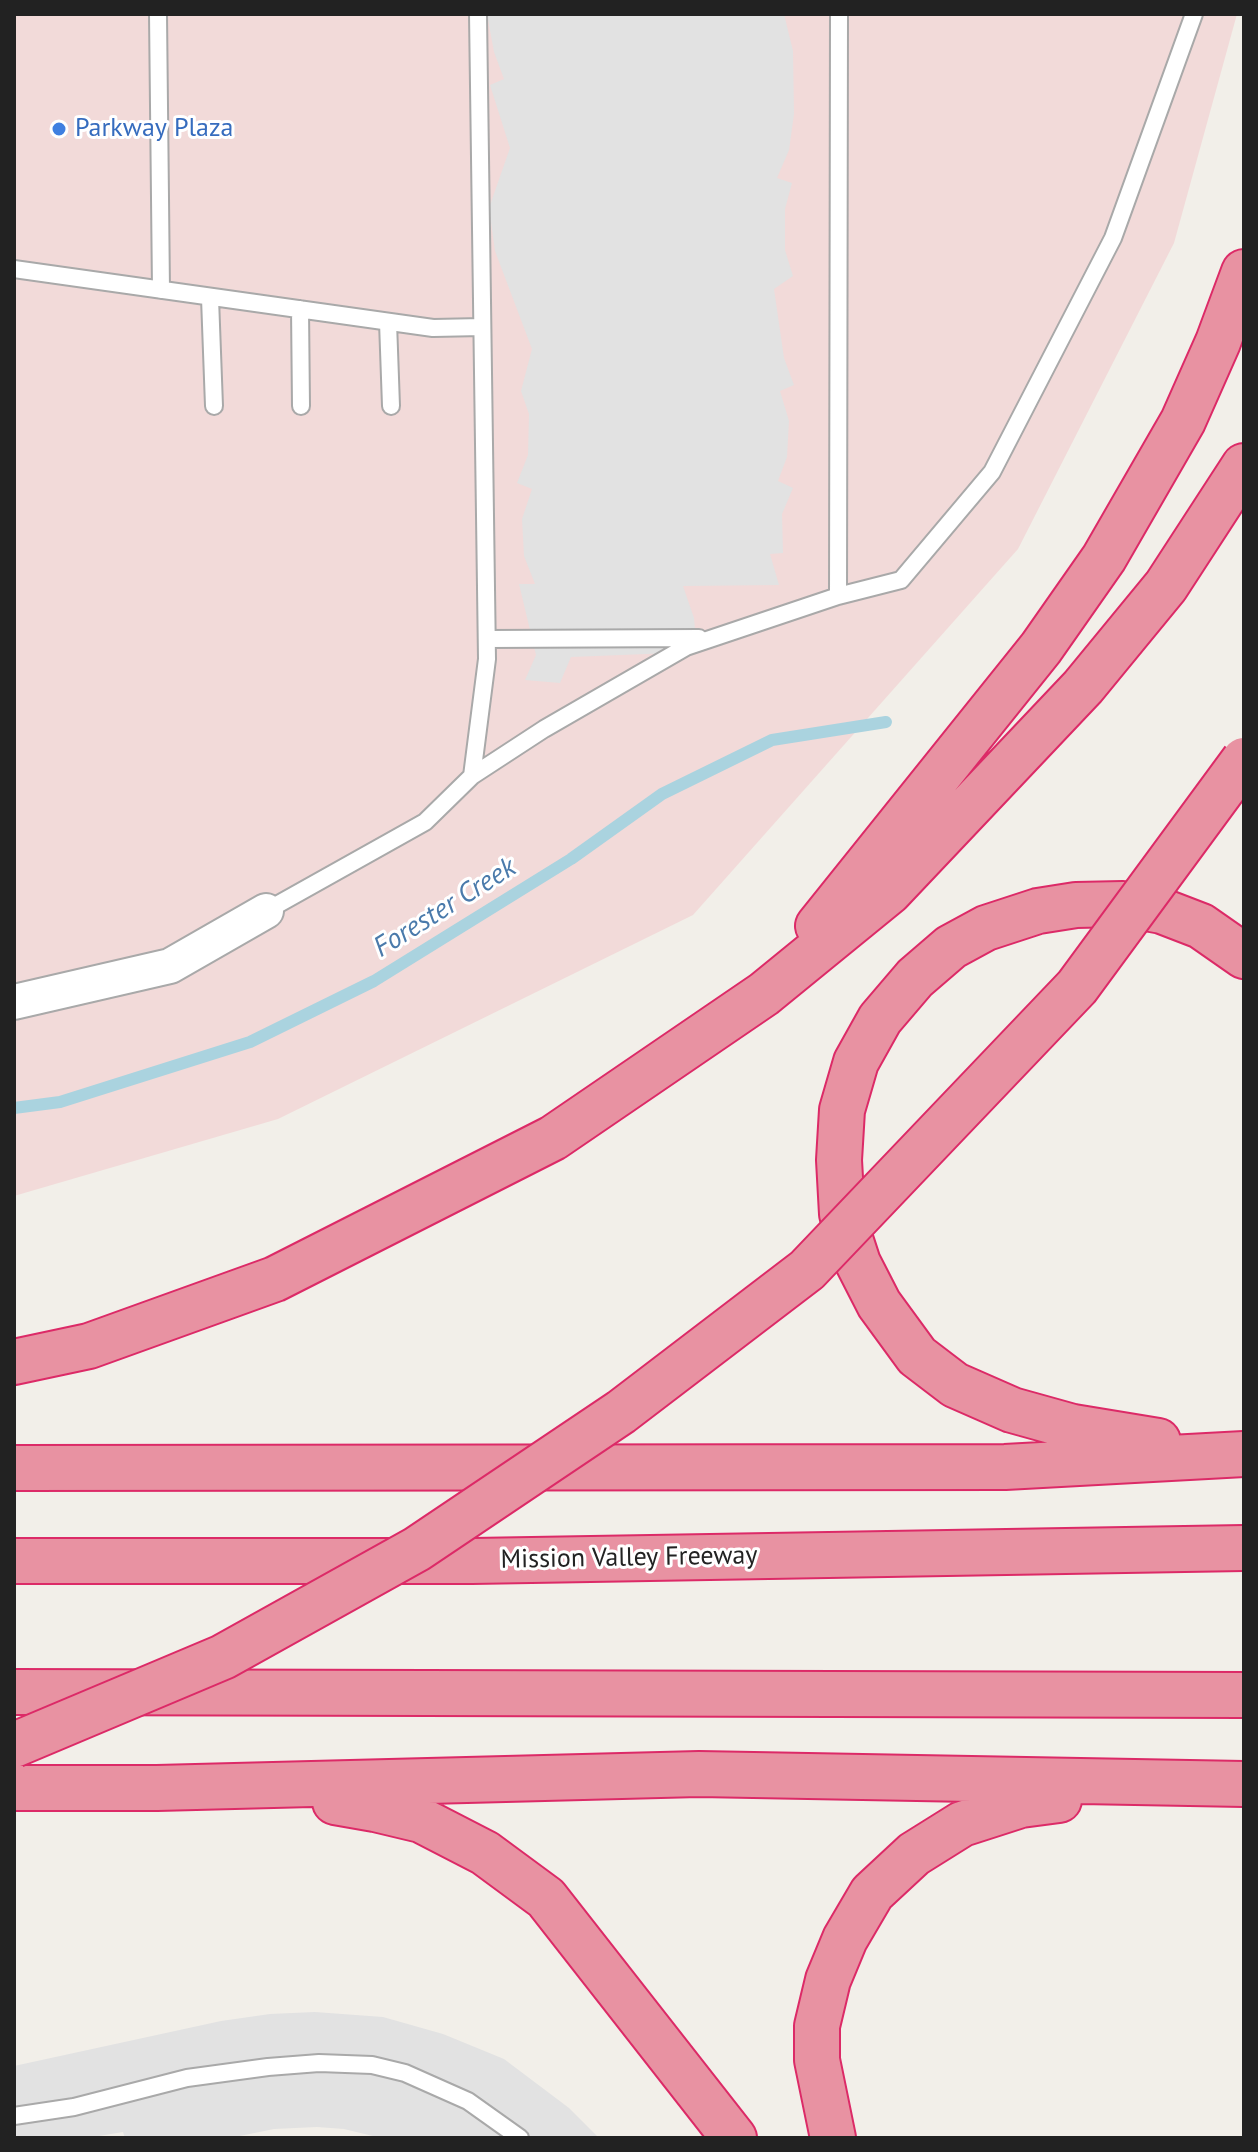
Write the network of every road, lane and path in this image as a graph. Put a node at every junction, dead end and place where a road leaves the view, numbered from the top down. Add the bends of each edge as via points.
1 (158, 14) edge
2 (478, 14) edge
3 (839, 14) edge
4 (1194, 14) edge
5 (14, 269) edge
6 (1244, 272) edge
7 (161, 290) junction
8 (210, 298) junction
9 (300, 309) junction
10 (388, 322) junction
11 (482, 327) junction
12 (214, 406) dead end
13 (301, 406) dead end
14 (391, 406) dead end
15 (1244, 466) edge
16 (838, 596) junction
17 (713, 638) junction
18 (487, 639) junction
19 (1244, 760) edge
20 (472, 776) junction
21 (266, 911) joint
22 (1244, 956) edge
23 (764, 994) junction
24 (14, 1002) edge
25 (14, 1362) edge
26 (1244, 1454) edge
27 (14, 1468) edge
28 (1244, 1548) edge
29 (14, 1561) edge
30 (14, 1692) edge
31 (1244, 1695) edge
32 (14, 1745) edge
33 (1181, 1784) junction
34 (1244, 1784) edge
35 (14, 1788) edge
36 (157, 1788) junction
37 (14, 2116) edge
38 (520, 2138) edge
39 (734, 2138) edge
40 (833, 2138) edge

1 - 7 lane
2 - 11 lane
3 - 16 lane
4 - 16 lane via 1113,238 992,472 901,580
5 - 7 lane
6 - 23 highway via 1183,421 1104,558 1041,648
7 - 8 lane
8 - 9 lane
8 - 12 lane
9 - 10 lane
9 - 13 lane
10 - 11 lane
10 - 14 lane
11 - 18 lane
15 - 23 highway via 1166,586 1083,687 889,892
16 - 17 lane
17 - 18 lane
17 - 20 lane via 686,647
18 - 20 lane
19 - 32 highway, bridge via 1077,987 807,1270 621,1412 417,1549 223,1657
20 - 21 lane via 425,822
21 - 24 street via 170,966
22 - 26 highway via 1201,926 1123,904 1038,911 986,928 951,947 880,1019 856,1062 842,1110 839,1160 842,1214 879,1304 917,1356 955,1385 1012,1410 1073,1427
23 - 25 highway via 553,1138 275,1279 89,1346
26 - 27 highway via 1005,1467
28 - 29 highway, Mission Valley Freeway via 472,1561
30 - 31 highway
33 - 34 highway
33 - 36 highway via 699,1774
33 - 40 highway via 1021,1805 962,1824 914,1854 872,1893 839,1953 817,2026 817,2060
35 - 36 highway
36 - 39 highway via 375,1809 421,1820 485,1853 546,1898
37 - 38 lane via 201,2076 319,2063 359,2064 405,2073 468,2101

